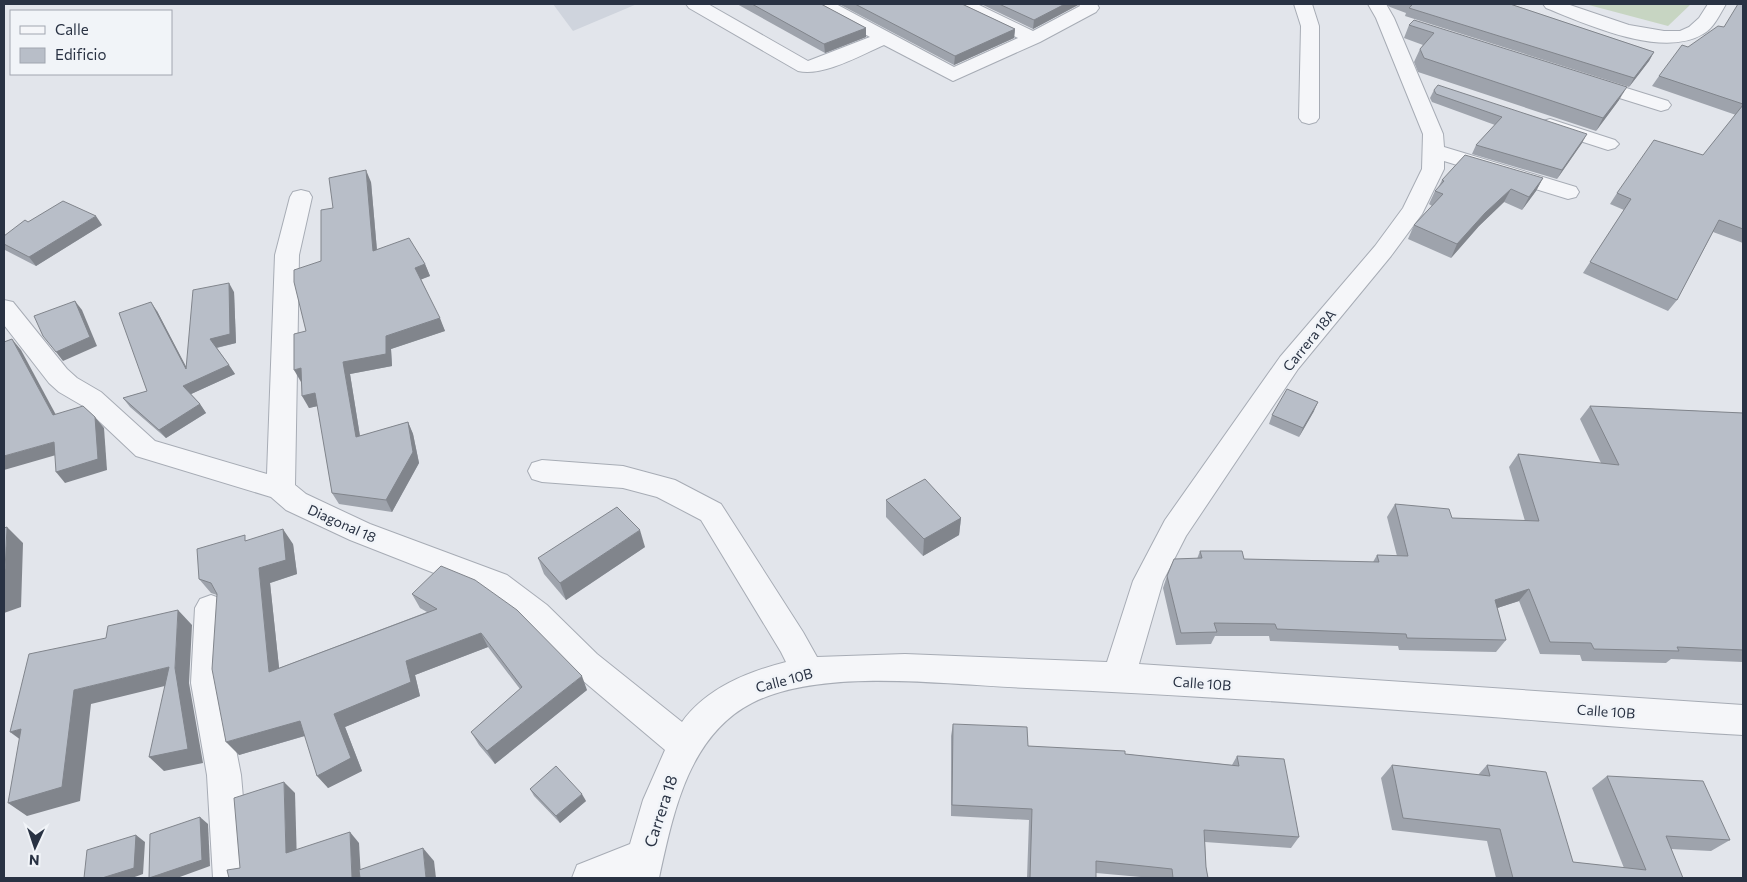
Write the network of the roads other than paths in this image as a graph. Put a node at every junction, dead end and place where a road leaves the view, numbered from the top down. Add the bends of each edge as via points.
1 (695, 4) edge
2 (823, 4) edge
3 (963, 4) edge
4 (1088, 4) edge
5 (1303, 4) edge
6 (1552, 4) edge
7 (1717, 4) edge
8 (1389, 15) edge
9 (884, 38) junction
10 (1033, 38) junction
11 (1408, 76) junction
12 (1575, 78) edge
13 (1435, 86) edge
14 (1661, 104) dead end
15 (1309, 118) dead end
16 (1535, 120) edge
17 (1608, 144) dead end
18 (1434, 151) junction
19 (1568, 192) dead end
20 (300, 197) dead end
21 (4, 308) edge
22 (542, 471) dead end
23 (281, 489) junction
24 (211, 608) dead end
25 (807, 671) junction
26 (1119, 677) junction
27 (1743, 720) edge
28 (685, 745) junction
29 (643, 868) edge
30 (232, 878) edge
31 (590, 878) edge

1 - 9 street via 805,67 817,66
2 - 9 street
3 - 10 street
4 - 10 street via 1090,8
5 - 15 street via 1310,26
6 - 7 street via 1630,32 1679,36 1703,26
8 - 11 street, Carrera 18A
9 - 10 street via 953,75
11 - 13 street
11 - 18 street, Carrera 18A via 1432,134
12 - 14 street
16 - 17 street
18 - 19 street
18 - 26 street, Carrera 18A via 1433,169 1414,209 1289,364 1175,528 1148,581
20 - 23 street via 287,255
21 - 23 street, Diagonal 18 via 58,376 92,399 146,450
22 - 25 street via 622,477 665,488 711,512
23 - 28 street, Diagonal 18 via 296,502 360,532 496,584 536,614 586,664
24 - 30 street via 207,683 224,774
25 - 26 street, Calle 10B via 860,669
25 - 28 street, Calle 10B via 738,694 707,718
26 - 27 street, Calle 10B
28 - 29 street, Carrera 18 via 662,794
29 - 31 street

